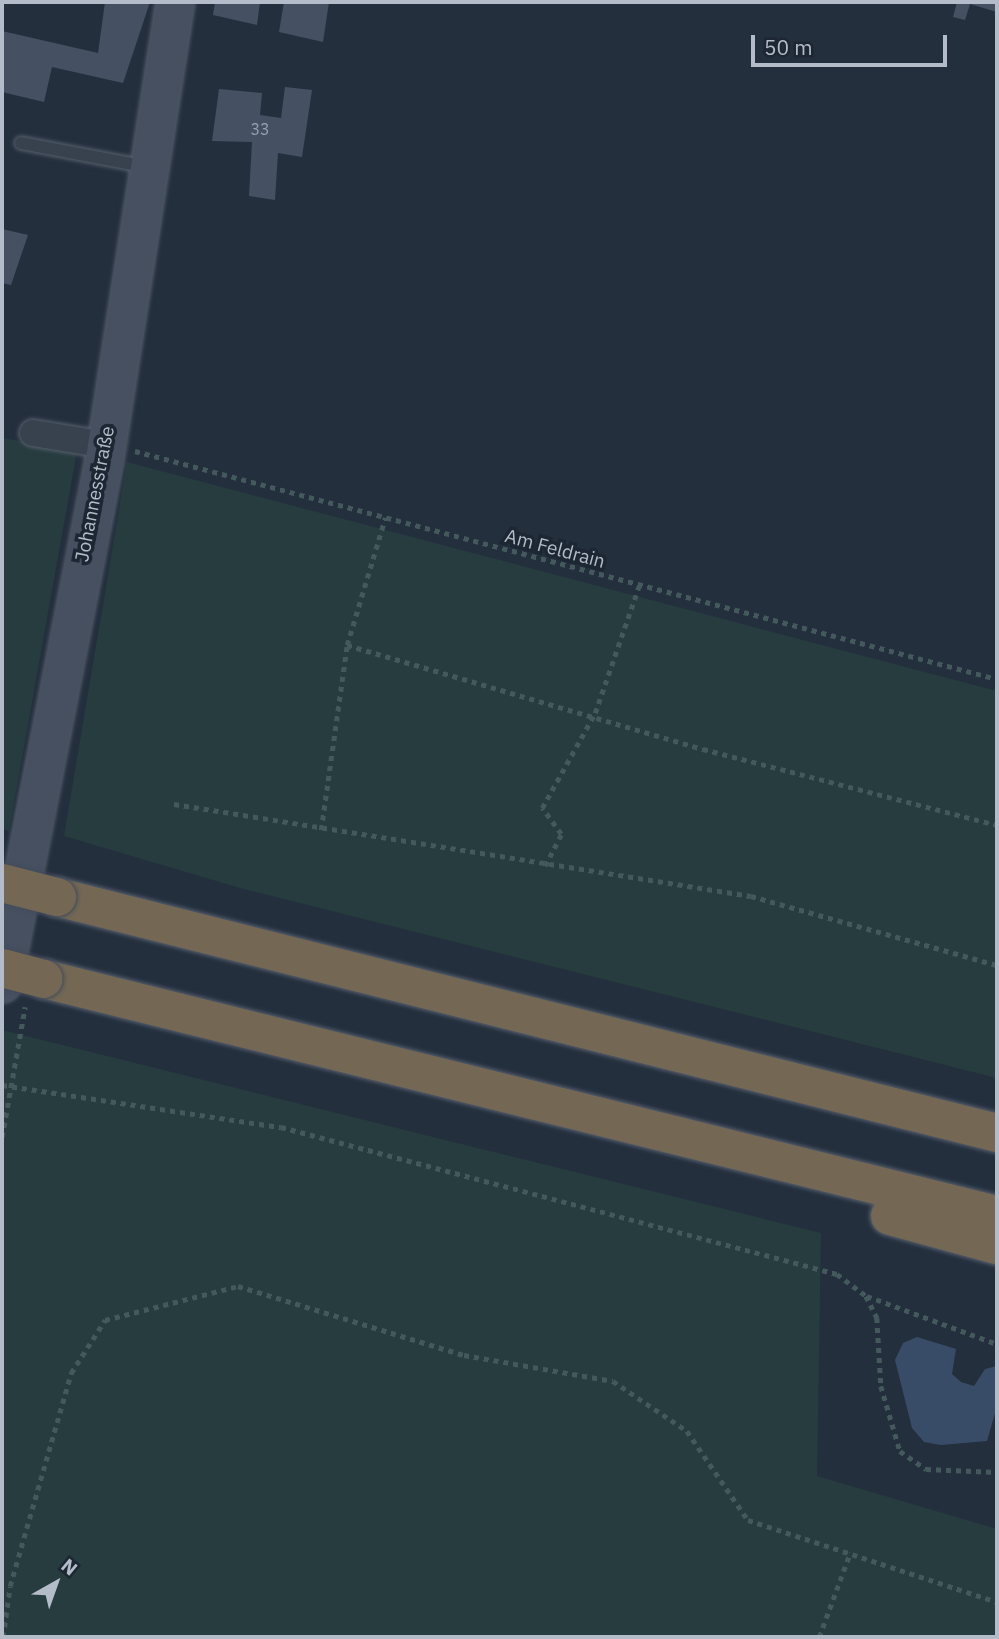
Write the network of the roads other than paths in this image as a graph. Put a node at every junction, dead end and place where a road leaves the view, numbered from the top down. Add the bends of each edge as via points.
1 (174, 2) edge
2 (21, 143) dead end
3 (148, 167) junction
4 (33, 433) dead end
5 (106, 445) junction
6 (2, 883) edge
7 (2, 968) edge
8 (2, 983) edge
9 (572, 1114) junction
10 (997, 1132) edge
11 (997, 1215) edge
12 (997, 1245) edge

1 - 3 main road, Johannesstraße
2 - 3 lane
3 - 5 main road, Johannesstraße
4 - 5 street
5 - 8 main road, Johannesstraße
6 - 10 highway, bridge
7 - 9 highway, bridge
9 - 11 highway
9 - 12 highway via 593,1135

